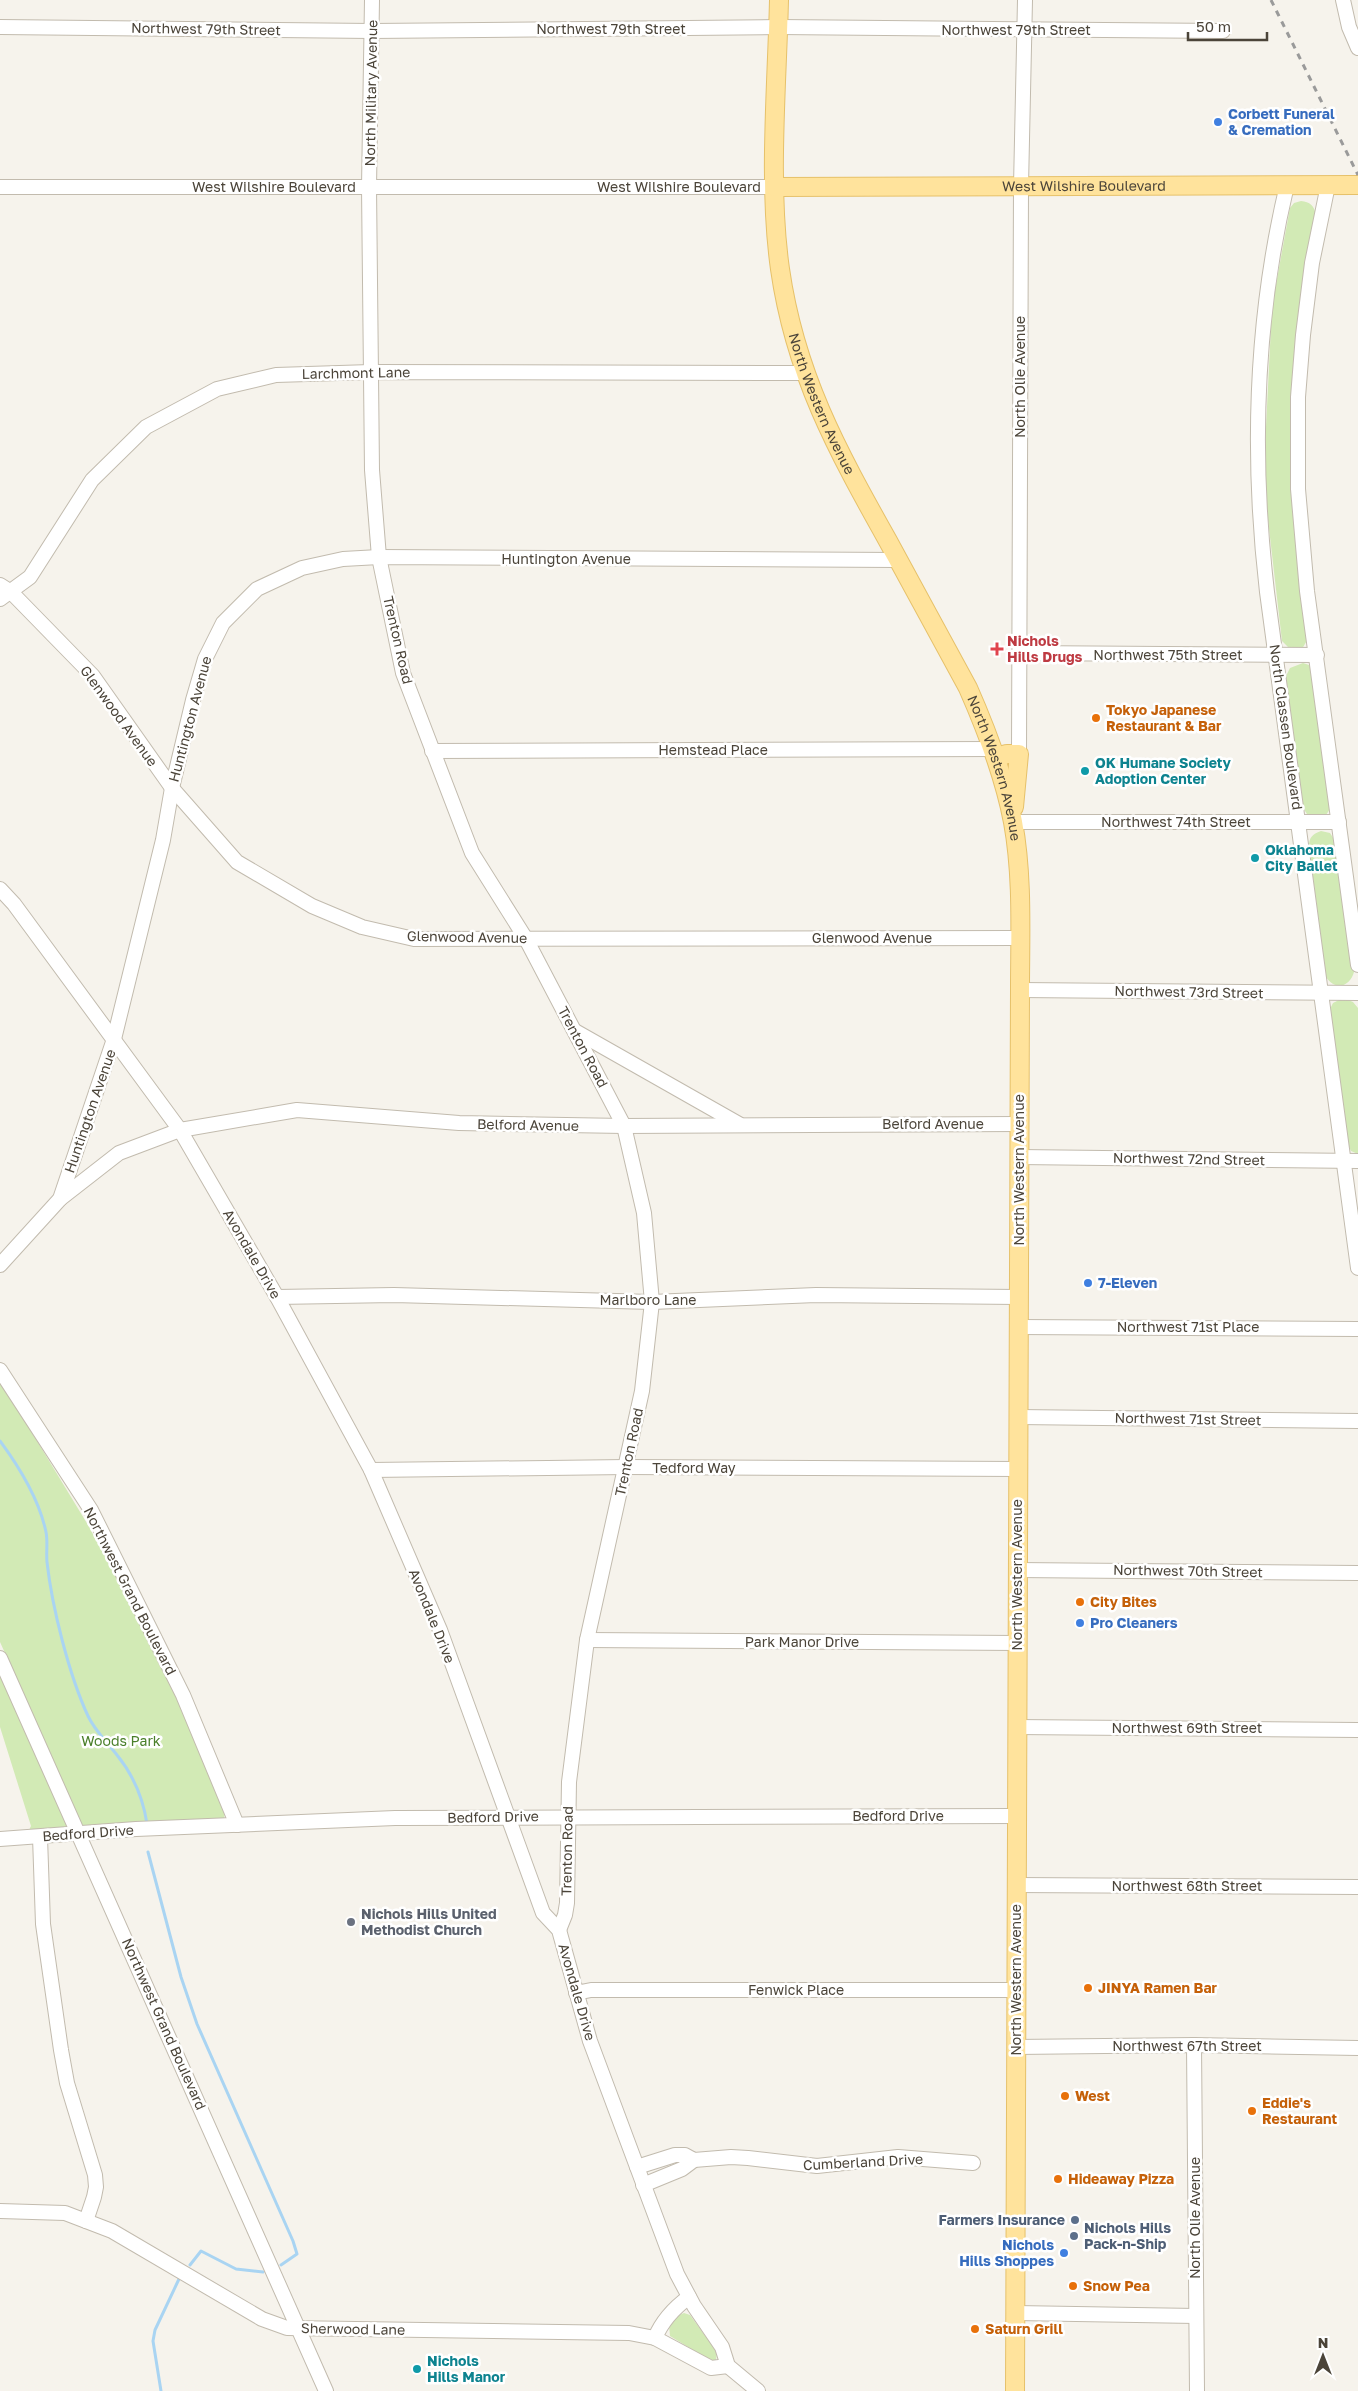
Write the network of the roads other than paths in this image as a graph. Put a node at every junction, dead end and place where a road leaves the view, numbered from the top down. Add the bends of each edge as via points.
1 (372, 0) edge
2 (779, 0) edge
3 (1025, 0) edge
4 (1343, 0) edge
5 (0, 27) edge
6 (779, 27) junction
7 (1024, 30) junction
8 (372, 31) junction
9 (1223, 31) dead end
10 (1358, 48) edge
11 (1287, 185) junction
12 (1328, 185) junction
13 (1358, 185) edge
14 (1021, 186) junction
15 (0, 187) edge
16 (370, 187) junction
17 (775, 187) junction
18 (371, 372) junction
19 (805, 373) junction
20 (380, 557) junction
21 (898, 560) junction
22 (4, 592) edge
23 (1020, 653) junction
24 (1276, 655) junction
25 (1317, 655) junction
26 (432, 752) junction
27 (994, 753) junction
28 (1019, 754) junction
29 (172, 788) junction
30 (1013, 822) junction
31 (1298, 822) junction
32 (1339, 822) junction
33 (0, 889) edge
34 (1020, 938) junction
35 (526, 939) junction
36 (1358, 965) edge
37 (1020, 990) junction
38 (1358, 993) edge
39 (1321, 994) junction
40 (574, 1031) junction
41 (114, 1039) junction
42 (1019, 1124) junction
43 (741, 1125) junction
44 (624, 1126) junction
45 (180, 1130) junction
46 (1019, 1157) junction
47 (1344, 1161) junction
48 (1358, 1161) edge
49 (60, 1199) junction
50 (0, 1265) edge
51 (1358, 1268) edge
52 (277, 1297) junction
53 (1018, 1297) junction
54 (652, 1302) junction
55 (1018, 1327) junction
56 (1358, 1329) edge
57 (0, 1370) edge
58 (1018, 1417) junction
59 (1358, 1421) edge
60 (626, 1468) junction
61 (1018, 1469) junction
62 (371, 1470) junction
63 (1017, 1570) junction
64 (1358, 1573) edge
65 (587, 1640) junction
66 (1017, 1643) junction
67 (0, 1658) edge
68 (1016, 1727) junction
69 (1358, 1730) edge
70 (567, 1816) junction
71 (1016, 1816) junction
72 (508, 1817) junction
73 (237, 1825) junction
74 (80, 1834) junction
75 (40, 1836) junction
76 (0, 1838) edge
77 (1016, 1885) junction
78 (1358, 1887) edge
79 (559, 1930) junction
80 (1016, 1990) junction
81 (576, 1993) junction
82 (1194, 2045) junction
83 (1016, 2047) junction
84 (1358, 2048) edge
85 (694, 2160) junction
86 (973, 2163) dead end
87 (637, 2167) junction
88 (643, 2185) junction
89 (0, 2211) edge
90 (86, 2221) junction
91 (689, 2297) junction
92 (1015, 2313) junction
93 (1196, 2316) junction
94 (298, 2328) junction
95 (655, 2338) junction
96 (728, 2366) junction
97 (326, 2391) edge
98 (758, 2391) edge
99 (1015, 2391) edge
100 (1197, 2391) edge

1 - 8 street, North Military Avenue
2 - 6 main road, North Western Avenue
3 - 7 street, North Olie Avenue
4 - 10 street
5 - 8 street, Northwest 79th Street
6 - 7 street, Northwest 79th Street
6 - 8 street, Northwest 79th Street
6 - 17 main road, North Western Avenue
7 - 9 street, Northwest 79th Street
7 - 14 street, North Olie Avenue
8 - 16 street, North Military Avenue
11 - 12 main road, West Wilshire Boulevard
11 - 14 main road, West Wilshire Boulevard
11 - 24 street, North Classen Boulevard via 1264,315 1258,405 1261,537
12 - 13 main road, West Wilshire Boulevard
12 - 25 street via 1306,302 1298,406 1300,514
14 - 17 main road, West Wilshire Boulevard
14 - 23 street, North Olie Avenue
15 - 16 street, West Wilshire Boulevard
16 - 17 street, West Wilshire Boulevard
16 - 18 street, Trenton Road
17 - 19 main road, North Western Avenue via 780,269
18 - 19 street, Larchmont Lane
18 - 20 street, Trenton Road via 372,470
18 - 22 street, Larchmont Lane via 268,377 217,389 146,427 92,480 30,577
19 - 21 main road, North Western Avenue via 836,448
20 - 21 street, Huntington Avenue
20 - 26 street, Trenton Road via 403,673
20 - 29 street, Huntington Avenue via 343,559 302,568 257,589 223,623 205,659
21 - 27 main road, North Western Avenue via 968,688
22 - 29 street, Glenwood Avenue via 93,676
23 - 24 street, Northwest 75th Street
23 - 28 street, North Olie Avenue
24 - 25 street, Northwest 75th Street
24 - 31 street, North Classen Boulevard
25 - 32 street
26 - 27 street, Hemstead Place
26 - 35 street, Trenton Road via 472,853
27 - 28 main road
27 - 30 main road, North Western Avenue
28 - 30 main road
29 - 35 street, Glenwood Avenue via 237,862 312,906 362,926 414,939
29 - 41 street, Huntington Avenue via 163,840
30 - 31 street, Northwest 74th Street
30 - 34 main road, North Western Avenue
31 - 32 street, Northwest 74th Street
31 - 39 street, North Classen Boulevard
32 - 36 street
33 - 41 street, Avondale Drive
34 - 35 street, Glenwood Avenue
34 - 37 main road, North Western Avenue
35 - 40 street, Trenton Road
37 - 39 street, Northwest 73rd Street
37 - 42 main road, North Western Avenue
38 - 39 street, Northwest 73rd Street
39 - 47 street, North Classen Boulevard
40 - 43 street
40 - 44 street, Trenton Road
41 - 45 street, Avondale Drive
41 - 49 street, Huntington Avenue
42 - 43 street, Belford Avenue
42 - 46 main road, North Western Avenue
43 - 44 street, Belford Avenue
44 - 45 street, Belford Avenue via 459,1124 297,1110
44 - 54 street, Trenton Road via 644,1213
45 - 49 street, Belford Avenue via 119,1153
45 - 52 street, Avondale Drive
46 - 47 street, Northwest 72nd Street
46 - 53 main road, North Western Avenue
47 - 48 street, Northwest 72nd Street
47 - 51 street, North Classen Boulevard
49 - 50 street, Huntington Avenue
52 - 54 street, Marlboro Lane via 394,1295
52 - 62 street, Avondale Drive
53 - 54 street, Marlboro Lane via 816,1295
53 - 55 main road, North Western Avenue
54 - 60 street, Trenton Road via 642,1391
55 - 56 street, Northwest 71st Place
55 - 58 main road, North Western Avenue
57 - 73 street, Northwest Grand Boulevard via 91,1510 183,1695
58 - 59 street, Northwest 71st Street
58 - 61 main road, North Western Avenue
60 - 61 street, Tedford Way
60 - 62 street, Tedford Way
60 - 65 street, Trenton Road
61 - 63 main road, North Western Avenue
62 - 72 street, Avondale Drive via 440,1630
63 - 64 street, Northwest 70th Street
63 - 66 main road, North Western Avenue
65 - 66 street, Park Manor Drive
65 - 70 street, Trenton Road
66 - 68 main road, North Western Avenue
67 - 74 street, Northwest Grand Boulevard
68 - 69 street, Northwest 69th Street
68 - 71 main road, North Western Avenue
70 - 71 street, Bedford Drive
70 - 72 street, Bedford Drive
70 - 79 street, Trenton Road via 566,1903
71 - 77 main road, North Western Avenue
72 - 73 street, Bedford Drive
72 - 79 street, Avondale Drive via 543,1913
73 - 74 street, Bedford Drive
74 - 75 street, Bedford Drive
74 - 94 street, Northwest Grand Boulevard
75 - 76 street, Bedford Drive
75 - 90 street via 43,1924 61,2050 96,2187
77 - 78 street, Northwest 68th Street
77 - 80 main road, North Western Avenue
79 - 81 street, Avondale Drive
80 - 81 street, Fenwick Place via 591,1990
80 - 83 main road, North Western Avenue
81 - 87 street, Avondale Drive via 590,2041
82 - 83 street, Northwest 67th Street
82 - 84 street, Northwest 67th Street
82 - 93 street, North Olie Avenue
83 - 92 main road, North Western Avenue
85 - 86 street, Cumberland Drive via 730,2157 817,2166 910,2157
85 - 87 street, Cumberland Drive via 685,2155 675,2155
85 - 88 street, Cumberland Drive via 682,2170
87 - 88 street, Avondale Drive
88 - 91 street, Avondale Drive
89 - 90 street, Sherwood Lane via 65,2213
90 - 94 street, Sherwood Lane via 112,2231 262,2319 287,2328
91 - 95 street via 660,2325
91 - 96 street, Avondale Drive via 722,2347
92 - 93 street
92 - 99 main road, North Western Avenue
93 - 100 street, North Olie Avenue
94 - 95 street, Sherwood Lane via 619,2332
94 - 97 street, Northwest Grand Boulevard
95 - 96 street, Sherwood Lane via 712,2368
96 - 98 street, Avondale Drive

